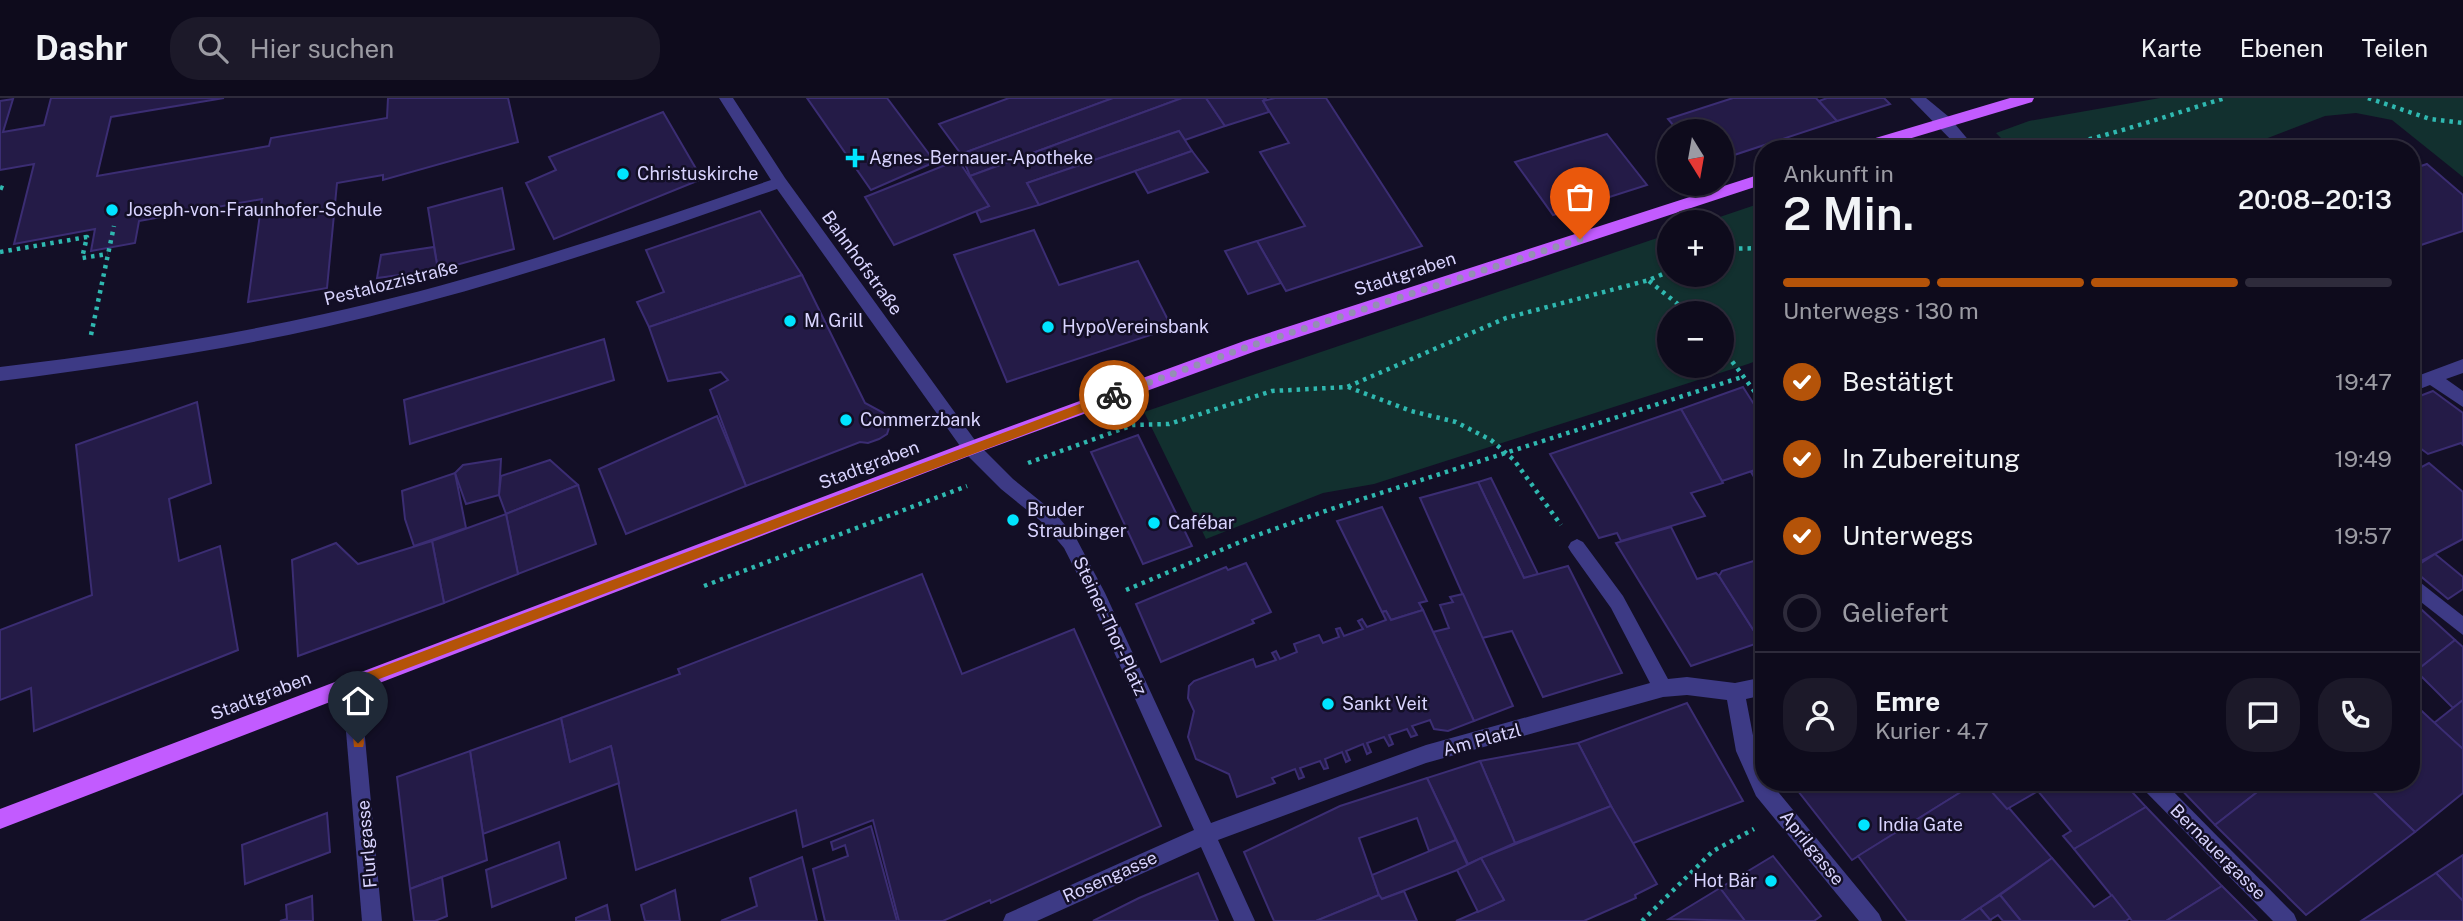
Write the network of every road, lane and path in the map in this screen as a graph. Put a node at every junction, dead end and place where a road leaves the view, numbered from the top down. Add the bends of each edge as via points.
1 (726, 98) edge
2 (1917, 98) edge
3 (2027, 98) edge
4 (2225, 98) edge
5 (2368, 98) edge
6 (1944, 121) junction
7 (2463, 123) edge
8 (1885, 140) edge
9 (1961, 140) edge
10 (2086, 140) edge
11 (1755, 181) edge
12 (780, 182) junction
13 (114, 226) dead end
14 (1755, 248) edge
15 (1734, 249) edge
16 (0, 252) edge
17 (108, 254) junction
18 (1657, 277) edge
19 (1649, 280) junction
20 (1674, 301) edge
21 (85, 363) junction
22 (1734, 365) edge
23 (2463, 366) edge
24 (0, 374) edge
25 (1742, 377) junction
26 (2433, 379) junction
27 (2420, 383) edge
28 (1347, 387) junction
29 (1755, 393) edge
30 (2463, 400) edge
31 (971, 448) junction
32 (1066, 449) dead end
33 (1507, 454) junction
34 (1563, 528) dead end
35 (1577, 547) dead end
36 (2420, 591) edge
37 (1099, 599) junction
38 (2463, 627) edge
39 (351, 684) junction
40 (1663, 688) junction
41 (1755, 688) edge
42 (1735, 692) junction
43 (1755, 771) edge
44 (1765, 791) edge
45 (2159, 791) edge
46 (1783, 813) junction
47 (0, 818) edge
48 (1207, 834) junction
49 (372, 921) edge
50 (1013, 921) edge
51 (1245, 921) edge
52 (1642, 921) edge
53 (1872, 921) edge
54 (2287, 921) edge

1 - 12 street, Bahnhofstraße
2 - 6 street
3 - 6 main road
4 - 10 path
5 - 7 path via 2430,118
6 - 8 main road
6 - 9 street
11 - 31 main road, Stadtgraben via 1250,346
12 - 21 street, Pestalozzistraße via 646,230 371,310
12 - 31 street, Bahnhofstraße
13 - 17 path
14 - 15 path
16 - 17 path via 87,237 82,258
17 - 21 path
18 - 19 path
19 - 20 path
19 - 28 path via 1506,318
21 - 24 street, Pestalozzistraße
22 - 25 path
23 - 26 street
25 - 29 path
25 - 33 path
26 - 27 street
26 - 30 street
28 - 32 path via 1272,391 1169,424 1133,425
28 - 33 path via 1471,428
31 - 37 street, Steiner-Thor-Platz via 1070,542
31 - 39 main road, Stadtgraben
33 - 34 path
33 - 37 path via 1252,537
35 - 40 street via 1616,602
36 - 38 street
37 - 48 street, Steiner-Thor-Platz
39 - 47 main road, Stadtgraben
39 - 49 street, Flurlgasse
40 - 42 street, Am Platzl
40 - 48 street, Am Platzl via 1426,754
41 - 42 street, Am Platzl
42 - 43 street, Aprilgasse via 1746,751
44 - 46 street, Aprilgasse
45 - 54 street, Bernauergasse
46 - 52 path via 1713,851
46 - 53 street, Aprilgasse
48 - 50 street, Rosengasse
48 - 51 street, Steiner-Thor-Platz

